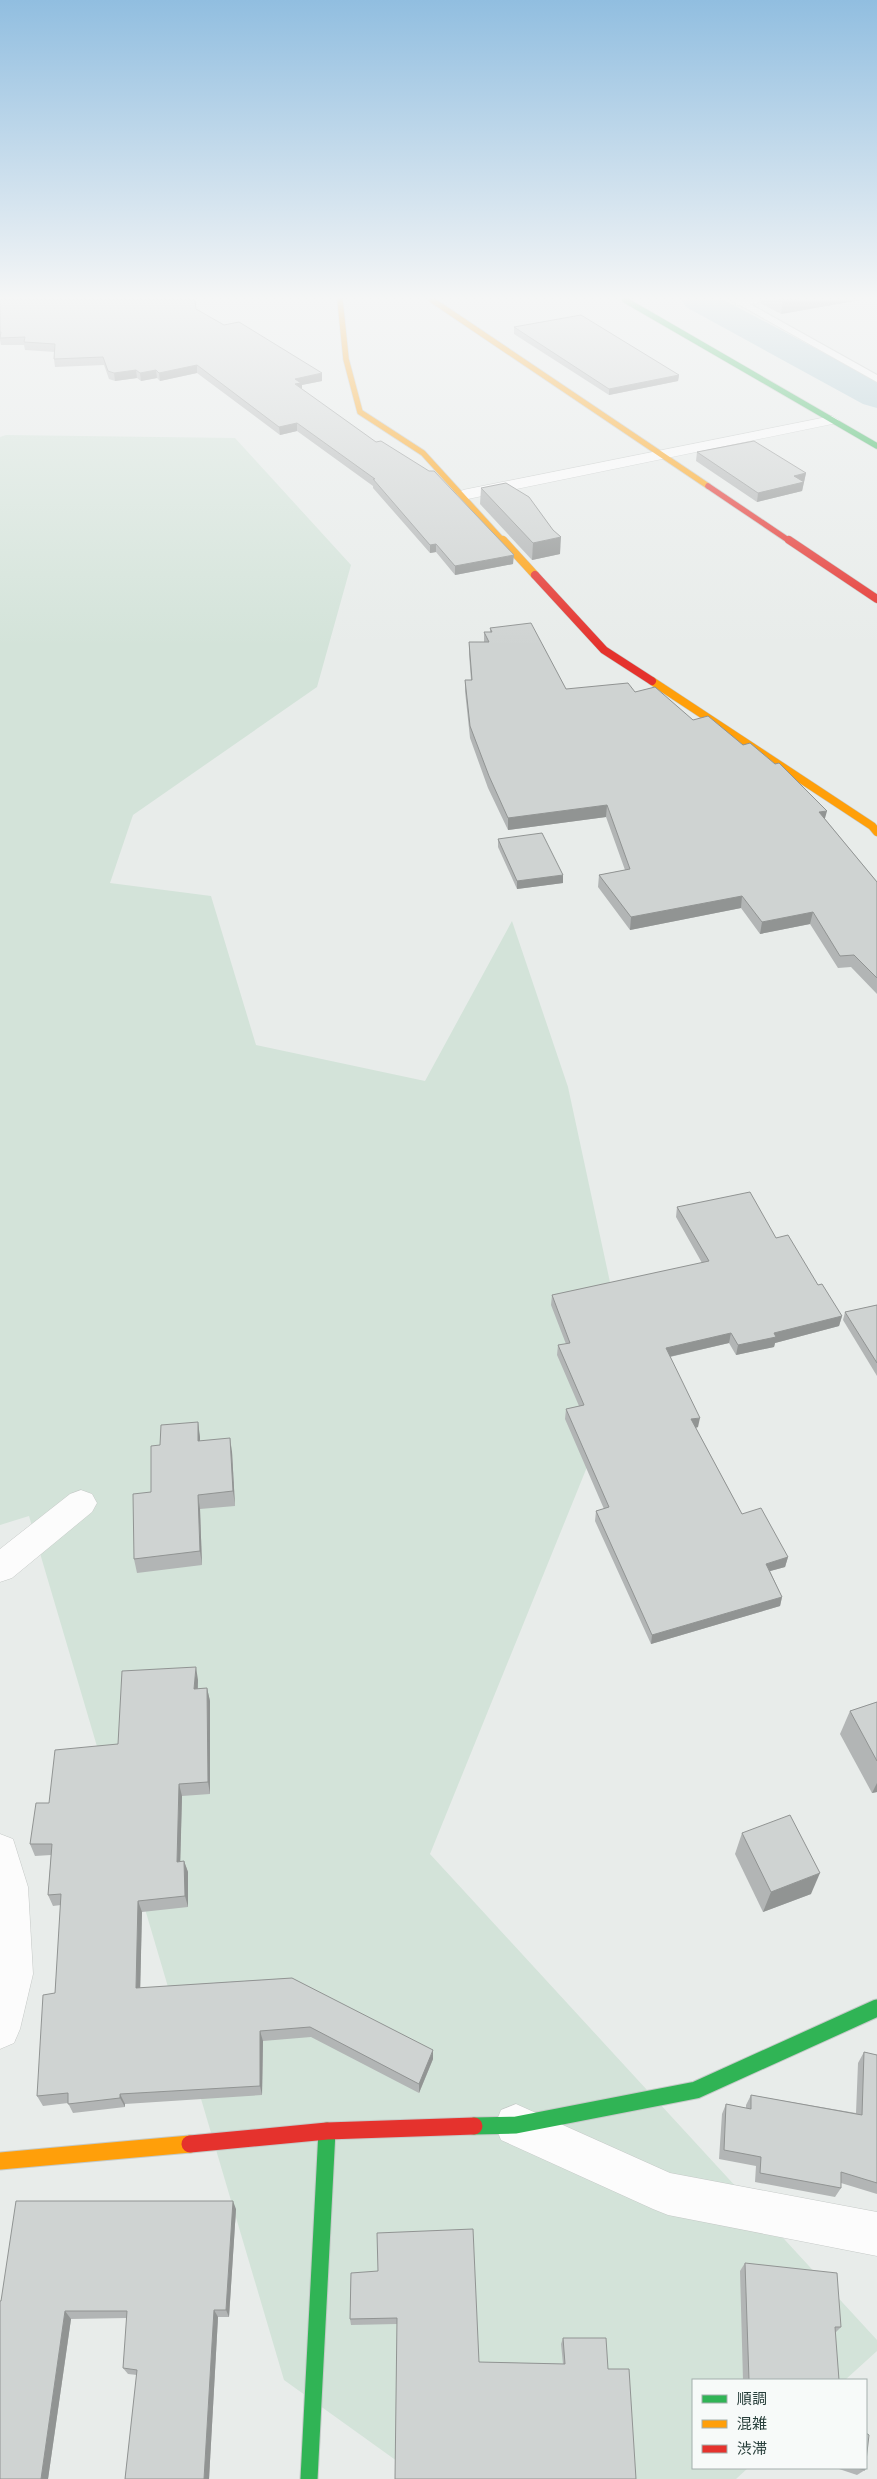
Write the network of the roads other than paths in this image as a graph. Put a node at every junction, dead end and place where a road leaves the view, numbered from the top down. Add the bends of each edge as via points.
1 (366, 416) edge
2 (603, 416) edge
3 (825, 416) edge
4 (832, 420) junction
5 (877, 446) edge
6 (660, 454) junction
7 (463, 495) junction
8 (877, 599) edge
9 (877, 832) edge
10 (81, 1503) dead end
11 (0, 1568) edge
12 (0, 1852) edge
13 (877, 2008) edge
14 (0, 2029) edge
15 (516, 2125) junction
16 (328, 2131) junction
17 (0, 2161) edge
18 (877, 2234) edge
19 (309, 2479) edge

1 - 7 street via 424,453
2 - 6 street
3 - 4 street
4 - 5 street
4 - 6 street
6 - 7 street
6 - 8 street
7 - 9 street via 604,650
10 - 11 street
12 - 14 street via 8,1887 13,1974
13 - 15 street via 696,2090
15 - 16 street
15 - 18 street via 668,2194
16 - 17 street
16 - 19 street

